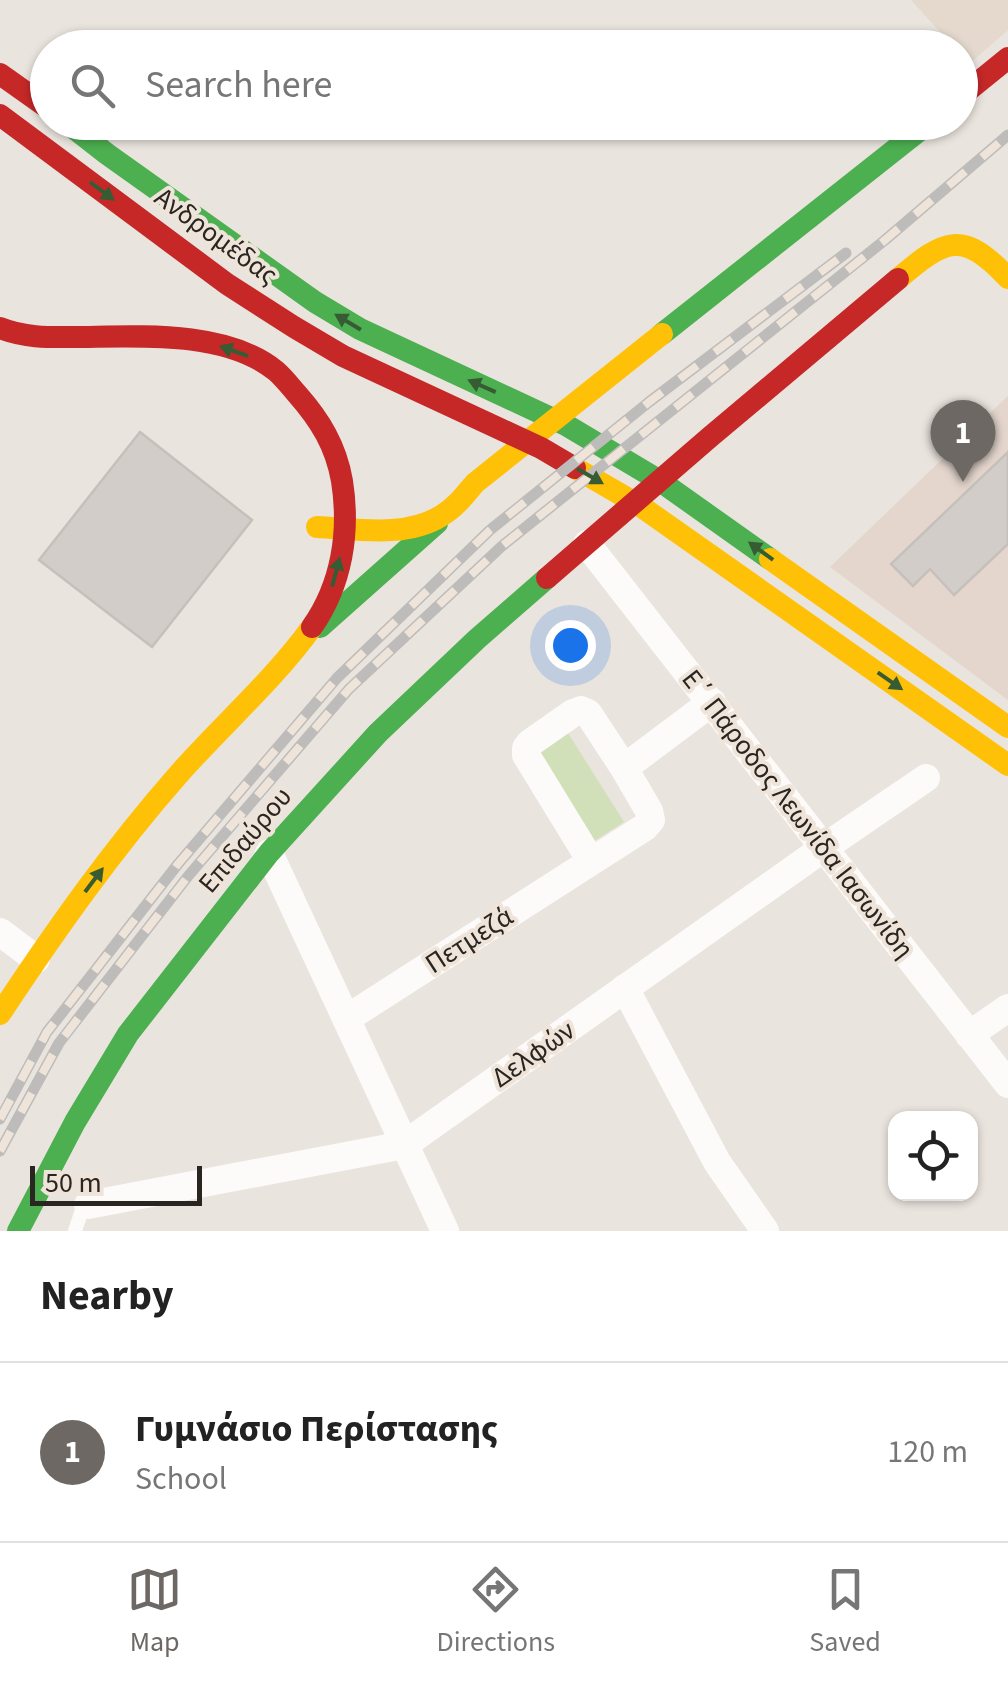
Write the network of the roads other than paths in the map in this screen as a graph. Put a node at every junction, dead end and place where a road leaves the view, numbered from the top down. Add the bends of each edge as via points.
1 (1008, 58) edge
2 (0, 74) edge
3 (978, 82) edge
4 (20, 88) junction
5 (30, 95) edge
6 (0, 114) edge
7 (30, 126) edge
8 (17, 139) junction
9 (89, 140) edge
10 (907, 140) edge
11 (1008, 278) edge
12 (0, 328) edge
13 (475, 483) junction
14 (399, 506) dead end
15 (452, 510) junction
16 (349, 513) junction
17 (587, 544) junction
18 (315, 553) dead end
19 (288, 657) junction
20 (712, 702) junction
21 (1008, 727) edge
22 (1008, 765) edge
23 (624, 768) junction
24 (926, 778) dead end
25 (825, 847) junction
26 (269, 853) junction
27 (591, 862) junction
28 (18, 945) edge
29 (625, 988) junction
30 (1008, 1008) edge
31 (0, 1014) edge
32 (346, 1018) junction
33 (969, 1035) junction
34 (1008, 1084) edge
35 (404, 1146) junction
36 (88, 1204) joint
37 (18, 1231) edge
38 (75, 1231) edge
39 (445, 1231) edge
40 (765, 1231) edge

1 - 3 street
2 - 4 street
4 - 5 street
4 - 6 street
6 - 8 street, Ανδρομέδας
7 - 8 street
8 -> 22 street, Ανδρομέδας via 343,356 542,448 684,535
21 -> 9 street, Ανδρομέδας via 674,490 610,450 314,302
10 - 13 street
11 - 17 street, Επιδαύρου via 974,246 929,253
16 -> 12 street via 326,432 276,370 236,349 185,338 48,338
13 - 14 street
13 - 15 street
15 - 16 street via 401,529
15 - 19 street
16 - 18 street via 316,506
19 -> 16 street via 328,600
17 - 20 street, Ε΄ Πάροδος Λεωνίδα Ιασωνίδη
17 - 26 street, Επιδαύρου via 378,733
28 -> 19 street
20 - 23 street
20 - 25 street, Ε΄ Πάροδος Λεωνίδα Ιασωνίδη
23 - 27 street, Πετμεζά via 651,820
23 - 27 street, Πετμεζά via 581,710 526,748
24 - 25 street, Δελφών
25 - 29 street, Δελφών
25 - 33 street, Ε΄ Πάροδος Λεωνίδα Ιασωνίδη
26 - 32 street
26 - 37 street, Επιδαύρου via 128,1034
27 - 32 street, Πετμεζά
28 - 31 street
29 - 35 street, Δελφών
29 - 40 street via 718,1162
30 - 33 street
32 - 35 street
33 - 34 street, Ε΄ Πάροδος Λεωνίδα Ιασωνίδη
35 - 36 street, Δελφών
35 - 39 street
36 - 38 lane

